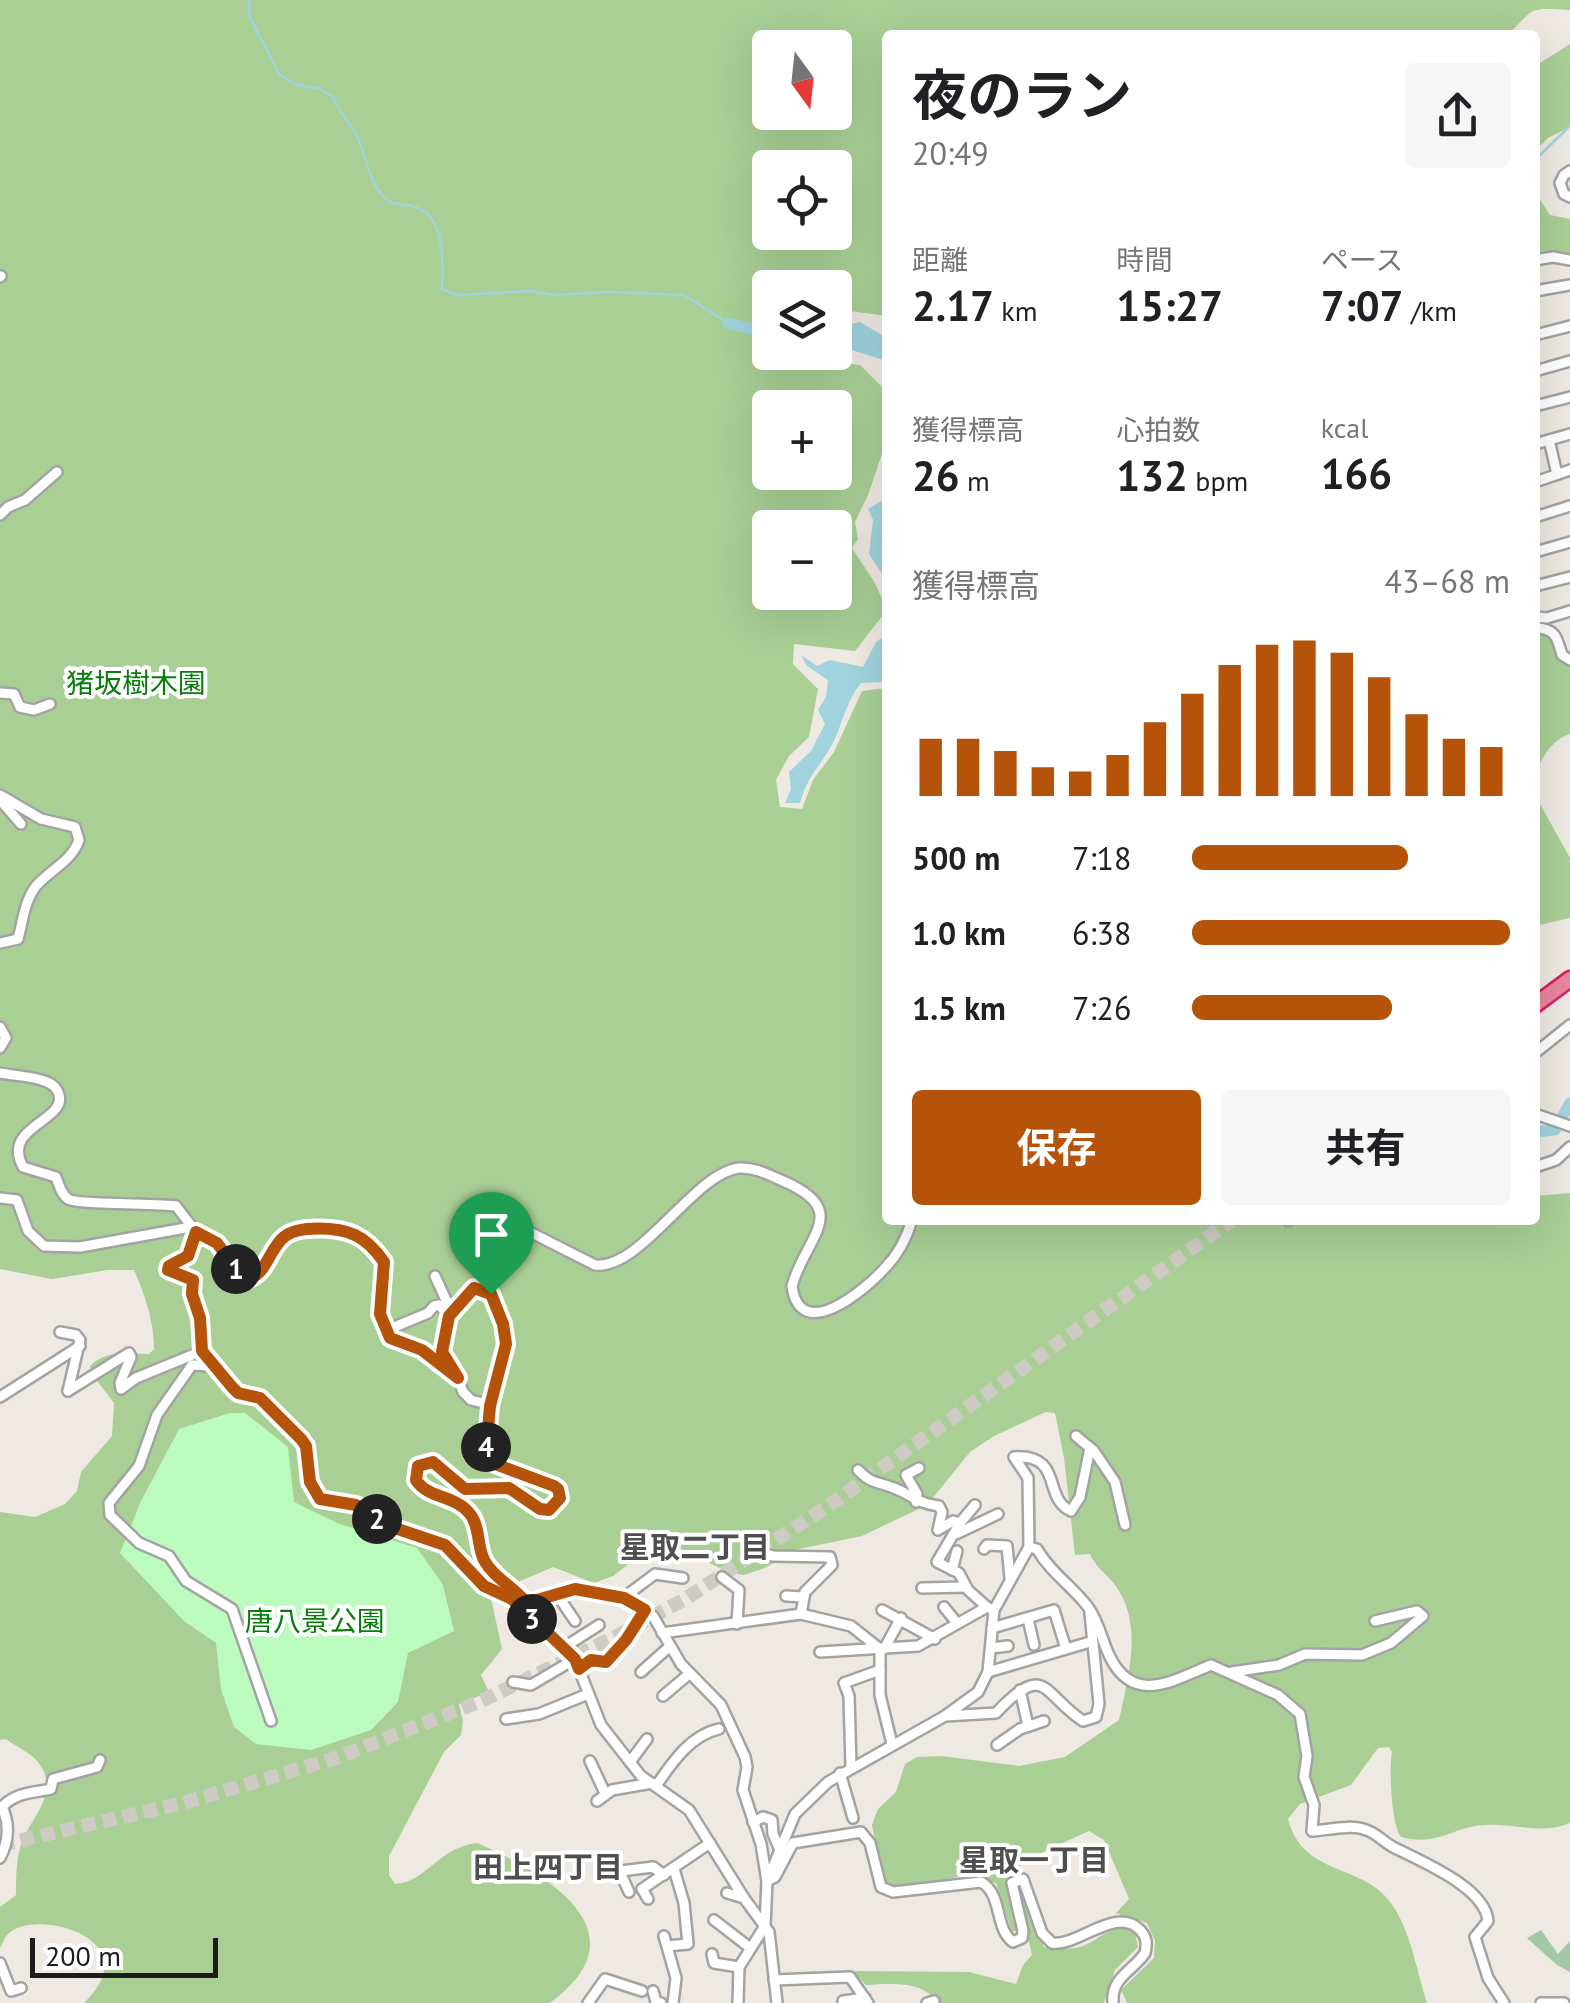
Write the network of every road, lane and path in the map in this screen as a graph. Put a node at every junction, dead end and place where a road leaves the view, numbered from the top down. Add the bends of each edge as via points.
1 (1570, 171) edge
2 (1570, 196) edge
3 (1540, 259) edge
4 (1570, 260) edge
5 (1570, 284) edge
6 (1540, 291) edge
7 (1570, 326) edge
8 (1540, 333) edge
9 (1570, 362) edge
10 (1540, 370) edge
11 (1570, 396) edge
12 (1540, 405) edge
13 (1570, 434) edge
14 (1549, 440) junction
15 (1540, 443) edge
16 (1570, 470) edge
17 (57, 472) dead end
18 (1558, 474) junction
19 (1540, 480) edge
20 (1570, 506) edge
21 (0, 515) edge
22 (1540, 516) edge
23 (1570, 542) edge
24 (1540, 551) edge
25 (1570, 576) edge
26 (1540, 585) edge
27 (1570, 611) edge
28 (1540, 617) edge
29 (1540, 628) edge
30 (1570, 660) edge
31 (0, 693) edge
32 (50, 704) dead end
33 (0, 797) edge
34 (34, 815) junction
35 (74, 818) dead end
36 (21, 824) dead end
37 (0, 943) edge
38 (1570, 978) edge
39 (1540, 1002) edge
40 (1570, 1024) edge
41 (0, 1026) edge
42 (0, 1048) edge
43 (1540, 1050) edge
44 (0, 1074) edge
45 (1540, 1116) edge
46 (1565, 1123) edge
47 (1570, 1147) edge
48 (1540, 1165) edge
49 (0, 1198) edge
50 (909, 1225) edge
51 (194, 1229) junction
52 (436, 1276) dead end
53 (491, 1294) junction
54 (450, 1314) junction
55 (392, 1328) dead end
56 (60, 1332) dead end
57 (80, 1346) junction
58 (202, 1351) junction
59 (213, 1367) junction
60 (458, 1378) junction
61 (0, 1396) edge
62 (490, 1406) junction
63 (1076, 1436) dead end
64 (1090, 1448) junction
65 (920, 1468) dead end
66 (858, 1470) dead end
67 (916, 1502) junction
68 (975, 1504) dead end
69 (998, 1514) dead end
70 (960, 1523) junction
71 (1125, 1525) dead end
72 (953, 1533) junction
73 (1029, 1547) junction
74 (984, 1548) dead end
75 (751, 1549) dead end
76 (958, 1552) dead end
77 (952, 1570) junction
78 (722, 1577) dead end
79 (683, 1578) dead end
80 (1010, 1578) junction
81 (966, 1587) junction
82 (922, 1588) dead end
83 (558, 1596) junction
84 (786, 1596) dead end
85 (803, 1597) junction
86 (624, 1598) junction
87 (519, 1605) junction
88 (944, 1608) dead end
89 (990, 1609) junction
90 (645, 1610) junction
91 (882, 1610) dead end
92 (1090, 1610) junction
93 (800, 1614) junction
94 (901, 1618) junction
95 (1028, 1618) junction
96 (1376, 1621) dead end
97 (957, 1623) junction
98 (577, 1624) dead end
99 (737, 1624) junction
100 (598, 1625) dead end
101 (992, 1628) junction
102 (662, 1633) junction
103 (935, 1639) junction
104 (1090, 1642) junction
105 (1034, 1645) dead end
106 (1008, 1646) dead end
107 (669, 1647) junction
108 (563, 1648) junction
109 (990, 1648) junction
110 (882, 1649) junction
111 (1066, 1649) junction
112 (820, 1652) dead end
113 (577, 1664) junction
114 (880, 1670) junction
115 (641, 1672) dead end
116 (988, 1672) junction
117 (1229, 1673) junction
118 (688, 1674) junction
119 (513, 1682) dead end
120 (1020, 1690) junction
121 (588, 1694) junction
122 (663, 1696) dead end
123 (945, 1716) junction
124 (506, 1718) dead end
125 (1044, 1720) dead end
126 (271, 1721) dead end
127 (1028, 1727) junction
128 (719, 1729) dead end
129 (647, 1739) dead end
130 (892, 1744) junction
131 (997, 1745) dead end
132 (100, 1760) dead end
133 (590, 1762) dead end
134 (630, 1762) junction
135 (851, 1767) junction
136 (840, 1773) junction
137 (654, 1785) junction
138 (854, 1818) dead end
139 (753, 1822) junction
140 (3, 1834) edge
141 (710, 1843) junction
142 (780, 1851) junction
143 (0, 1856) edge
144 (669, 1872) junction
145 (767, 1881) junction
146 (629, 1892) dead end
147 (728, 1893) dead end
148 (744, 1898) junction
149 (648, 1900) dead end
150 (714, 1920) dead end
151 (765, 1926) junction
152 (749, 1947) junction
153 (712, 1954) dead end
154 (0, 1963) edge
155 (672, 1964) junction
156 (659, 1965) dead end
157 (739, 1967) junction
158 (774, 1980) junction
159 (21, 1988) dead end
160 (844, 2000) dead end
161 (866, 2000) edge
162 (588, 2003) edge
163 (658, 2003) edge
164 (673, 2003) edge
165 (738, 2003) edge
166 (776, 2003) edge
167 (1113, 2003) edge
168 (1504, 2003) edge
169 (1541, 2003) edge
170 (1564, 2003) edge

1 - 2 street via 1560,184
3 - 4 street
5 - 6 street
7 - 8 street
9 - 10 street
11 - 12 street
13 - 14 street
14 - 15 street
14 - 18 street
16 - 18 street
17 - 21 street
18 - 19 street
20 - 22 street
23 - 24 street
25 - 26 street
27 - 28 street
29 - 30 street via 1554,632
31 - 32 street via 14,694 20,708
33 - 34 street
33 - 36 street
34 - 35 street
34 - 37 street via 75,827 77,846 34,890 18,939
38 - 39 highway
40 - 43 street
41 - 42 street via 6,1038
44 - 51 street via 45,1081 59,1095 53,1112 18,1144 23,1167 52,1174 74,1202 176,1206
45 - 46 street
47 - 48 street
49 - 51 street via 17,1200 28,1231 44,1246 80,1247
50 - 53 street via 887,1266 834,1310 813,1312 797,1301 792,1286 822,1221 819,1203 787,1182 738,1168 724,1172 625,1256 604,1266 516,1225 488,1222 471,1247
51 - 58 street via 188,1256 168,1270 193,1280
51 - 60 street via 217,1243 248,1279 295,1230 359,1236 384,1262 380,1314 390,1338 422,1350
52 - 54 street
53 - 54 street via 474,1288
53 - 62 street via 506,1344
54 - 55 street via 434,1306
54 - 60 street via 442,1352
56 - 57 street via 78,1336
57 - 58 street via 68,1391 131,1352 121,1390
57 - 61 street
58 - 59 street
59 - 87 street via 238,1393 260,1398 301,1439 320,1499 356,1505 389,1526 445,1545 484,1586
59 - 126 street via 192,1365 168,1398 138,1466 109,1503 110,1515 139,1543 169,1556 186,1581 232,1609
60 - 62 street via 471,1400
62 - 87 street via 487,1456 558,1489 554,1507 540,1509 509,1488 465,1489 433,1462 415,1474 422,1489 471,1514 486,1564 524,1600
63 - 64 street
64 - 71 street via 1116,1482
64 - 73 street via 1071,1512 1060,1504 1049,1470 1014,1457 1028,1478
65 - 67 street via 906,1475
66 - 67 street via 870,1484 896,1488
67 - 70 street via 942,1508 938,1530
68 - 70 street
69 - 72 street
70 - 72 street
72 - 77 street via 937,1562
73 - 80 street
73 - 92 street
74 - 80 street via 1007,1546
75 - 85 street via 830,1558 832,1565
76 - 77 street
77 - 81 street
78 - 99 street via 740,1590
79 - 86 street via 655,1574
80 - 89 street
81 - 82 street
81 - 89 street
83 - 86 street via 575,1589
83 - 87 street
83 - 98 street
84 - 85 street
85 - 93 street
86 - 90 street
87 - 108 street
88 - 97 street
89 - 97 street
89 - 101 street
90 - 102 street
90 - 113 street via 610,1660
91 - 94 street
92 - 104 street
92 - 117 street via 1110,1658 1137,1685 1170,1683 1211,1665
93 - 99 street
93 - 110 street via 851,1626
94 - 103 street
94 - 110 street
95 - 101 street
95 - 105 street
95 - 111 street via 1054,1610
96 - 117 street via 1417,1611 1423,1616 1370,1652 1304,1654 1279,1666
97 - 103 street
99 - 102 street
100 - 108 street
101 - 109 street
102 - 107 street
103 - 110 street
104 - 111 street
104 - 120 street via 1099,1704 1092,1720 1079,1718 1050,1689
106 - 109 street
107 - 115 street
107 - 118 street
108 - 113 street
109 - 116 street
110 - 112 street
110 - 114 street
111 - 116 street
113 - 119 street via 531,1685
113 - 121 street
114 - 130 street
114 - 135 street via 844,1683
116 - 123 street via 975,1695
117 - 168 street via 1278,1695 1300,1714 1312,1831 1363,1828 1450,1876 1485,1907 1488,1920 1475,1937
118 - 122 street
118 - 139 street via 721,1705 745,1757 743,1790
120 - 123 street via 996,1714
120 - 127 street
121 - 124 street via 539,1714
121 - 134 street
123 - 130 street
125 - 127 street
127 - 131 street
128 - 137 street via 691,1743
129 - 134 street
130 - 135 street
132 - 140 street via 53,1779 51,1789 5,1802 10,1826
133 - 137 street via 601,1797
134 - 137 street
135 - 136 street
136 - 138 street
136 - 142 street via 795,1814
137 - 141 street via 690,1810
139 - 142 street via 772,1820
139 - 145 street
140 - 143 street
141 - 144 street
141 - 148 street
142 - 145 street
144 - 146 street via 616,1872
144 - 149 street via 642,1889
144 - 155 street via 684,1903 688,1944 665,1941
145 - 151 street
145 - 167 street via 776,1877 794,1843 861,1832 881,1887 893,1892 980,1882 992,1891 1013,1942 1023,1931 1012,1883 1023,1878 1052,1944 1118,1923 1134,1924 1144,1934 1145,1953 1116,1981
147 - 148 street
148 - 151 street
150 - 152 street
151 - 152 street
151 - 158 street
152 - 157 street
153 - 157 street via 714,1963
154 - 159 street via 10,1991
155 - 156 street
155 - 164 street
157 - 165 street
158 - 161 street via 850,1977
158 - 166 street
160 - 161 street
162 - 163 street via 605,1979 648,1991
169 - 170 street

